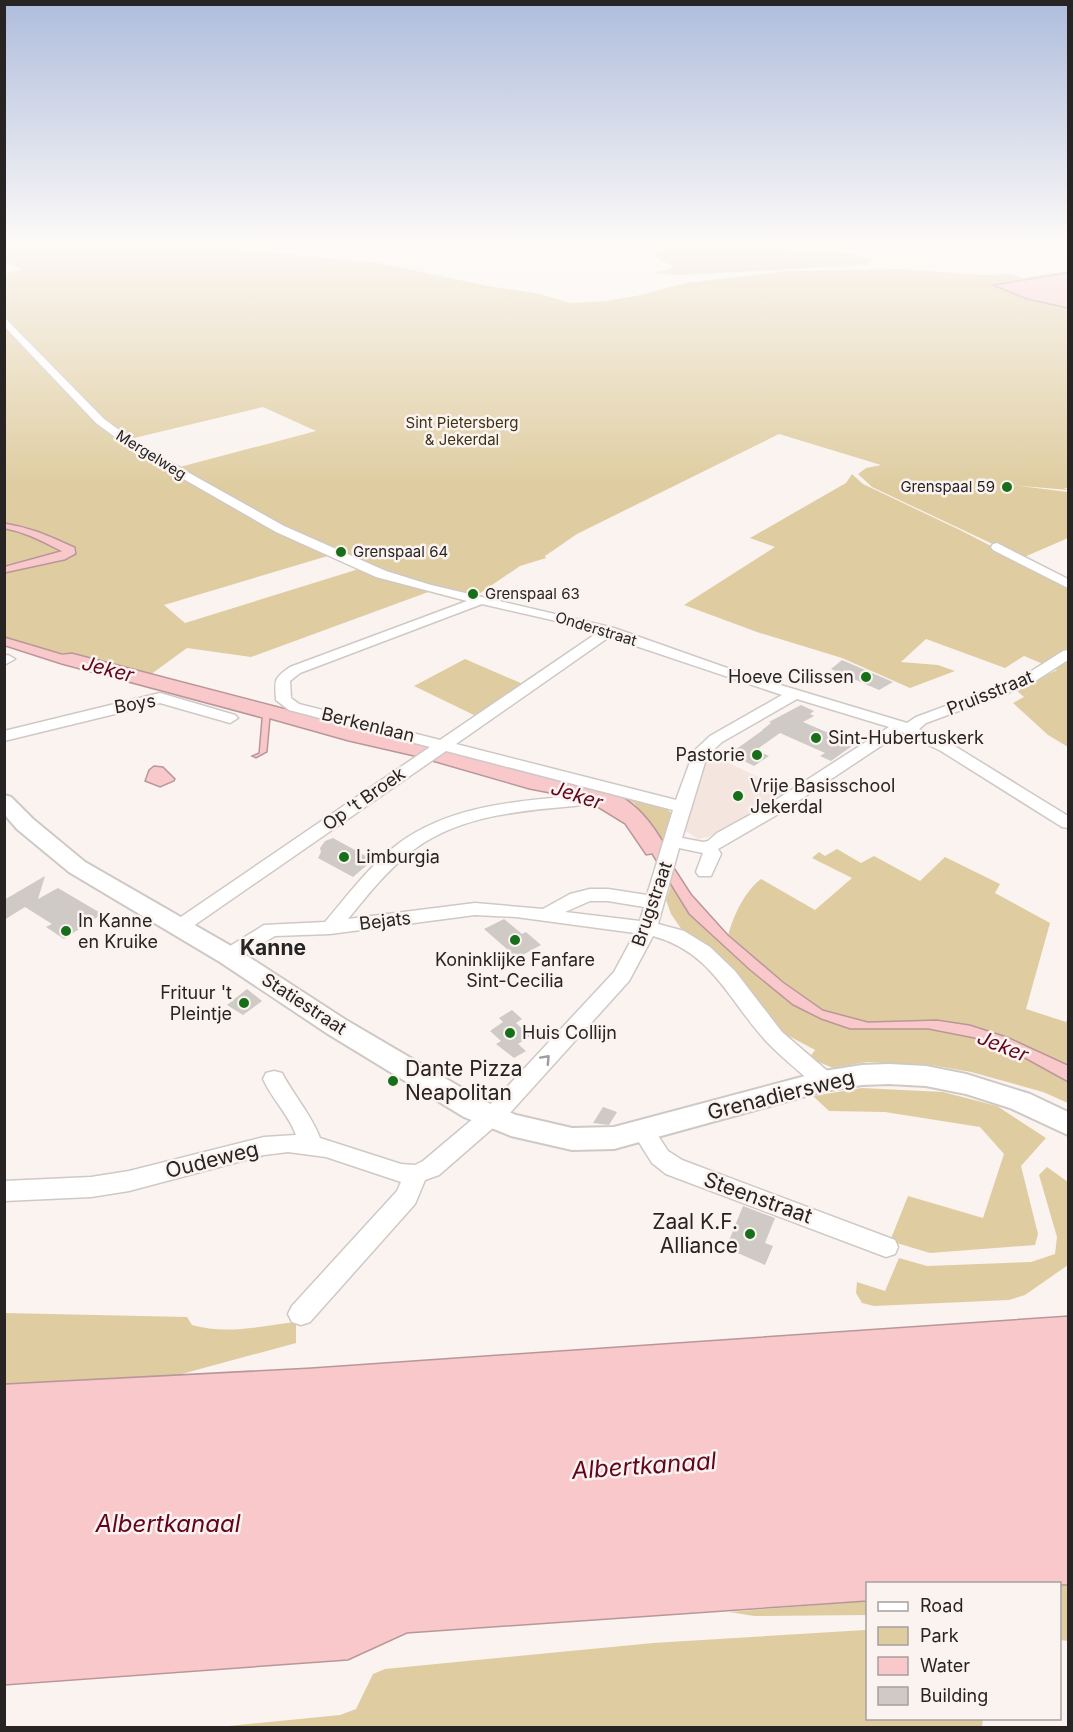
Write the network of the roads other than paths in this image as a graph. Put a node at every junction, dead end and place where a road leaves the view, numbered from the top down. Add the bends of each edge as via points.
1 (7, 323) edge
2 (997, 547) dead end
3 (328, 550) joint
4 (1068, 584) edge
5 (481, 600) junction
6 (609, 632) junction
7 (1068, 654) edge
8 (795, 694) junction
9 (231, 718) dead end
10 (905, 728) junction
11 (4, 736) edge
12 (443, 746) junction
13 (574, 801) dead end
14 (5, 802) edge
15 (682, 807) junction
16 (1068, 823) edge
17 (708, 848) junction
18 (670, 849) junction
19 (705, 872) dead end
20 (656, 902) junction
21 (547, 915) junction
22 (179, 927) junction
23 (330, 928) junction
24 (647, 928) junction
25 (229, 956) junction
26 (274, 1079) dead end
27 (824, 1081) junction
28 (491, 1117) junction
29 (1058, 1118) edge
30 (643, 1131) junction
31 (310, 1145) junction
32 (416, 1173) junction
33 (4, 1191) edge
34 (878, 1243) dead end
35 (301, 1314) dead end

1 - 3 street, Mergelweg via 116,434 236,505
2 - 4 street
3 - 5 street, Onderstraat via 396,579
5 - 6 street, Onderstraat
5 - 12 street, Berkenlaan via 295,670 282,680 284,700 294,707
6 - 8 street, Onderstraat
6 - 12 street, Op 't Broek
7 - 10 street, Pruisstraat via 1024,682
8 - 10 street, Onderstraat
8 - 15 street, Brugstraat via 708,745 696,762
9 - 11 street, Boys via 160,698
10 - 16 street, Onderstraat via 947,748
10 - 17 street, Pruisstraat
12 - 15 street, Berkenlaan
12 - 22 street, Op 't Broek
13 - 23 street via 501,808 459,820 414,841 395,856
14 - 22 main road, Statiestraat via 77,867
15 - 18 street, Brugstraat
17 - 18 street
17 - 19 street via 712,854
18 - 20 street, Brugstraat
20 - 21 street via 597,894 580,897
20 - 24 street, Brugstraat
21 - 23 street, Bejats via 475,909
21 - 24 street, Bejats
22 - 25 main road, Statiestraat
23 - 25 street, Bejats via 271,930
24 - 27 street, Bejats via 677,936 703,952 728,976 775,1037
28 -> 24 street, Brugstraat via 622,976
25 - 28 main road, Statiestraat via 337,1027
26 - 31 street via 303,1123
27 - 29 main road, Grenadiersweg via 871,1075 926,1076 1006,1095
27 - 30 main road, Grenadiersweg
28 - 30 main road, Grenadiersweg via 572,1139 614,1138
28 - 32 street via 431,1168
30 - 34 street, Steenstraat via 660,1157 674,1167
31 - 32 street, Oudeweg via 401,1173
31 - 33 street, Oudeweg via 264,1146 91,1187
32 - 35 street via 407,1197

